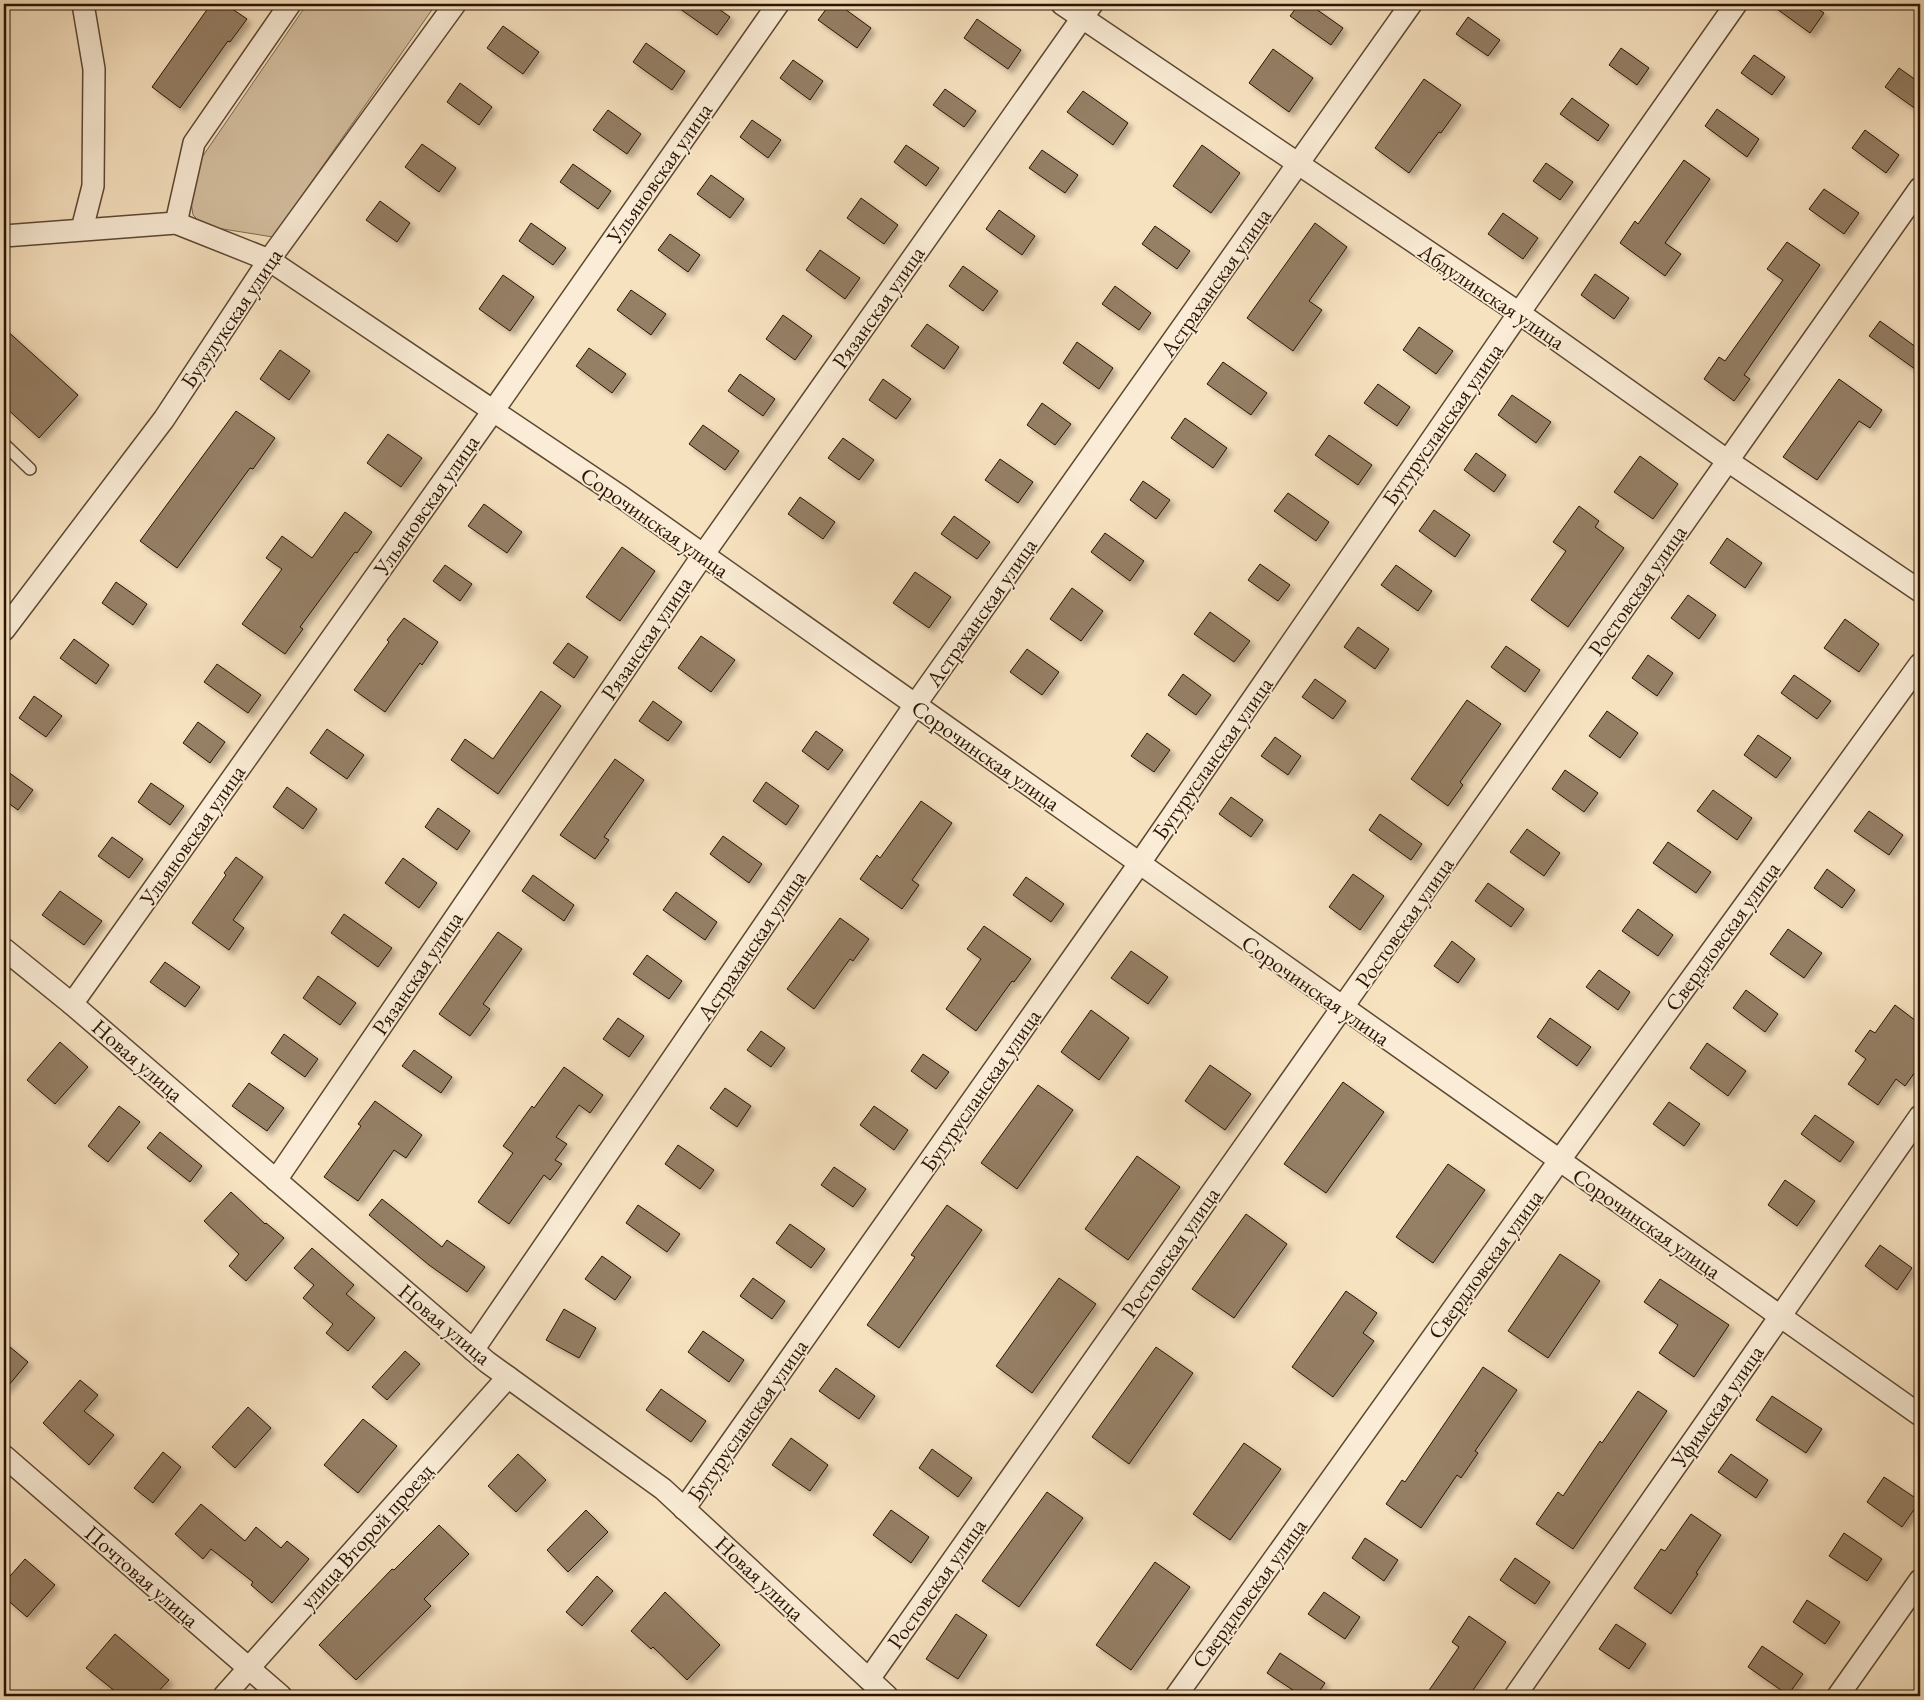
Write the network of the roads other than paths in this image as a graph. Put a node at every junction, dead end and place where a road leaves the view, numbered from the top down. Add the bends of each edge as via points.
1 (83, 4) edge
2 (290, 4) edge
3 (455, 4) edge
4 (778, 4) edge
5 (1062, 4) edge
6 (1411, 4) edge
7 (1736, 4) edge
8 (1087, 11) edge
9 (1298, 164) junction
10 (1920, 188) edge
11 (176, 223) junction
12 (82, 229) junction
13 (4, 236) edge
14 (269, 260) junction
15 (1519, 313) junction
16 (493, 411) junction
17 (4, 444) edge
18 (1728, 461) junction
19 (30, 469) dead end
20 (703, 555) junction
21 (1920, 591) edge
22 (4, 630) edge
23 (1920, 664) edge
24 (915, 706) junction
25 (1139, 864) junction
26 (4, 949) edge
27 (72, 1004) junction
28 (1343, 1008) junction
29 (1920, 1116) edge
30 (1559, 1160) junction
31 (276, 1180) junction
32 (1780, 1316) junction
33 (473, 1350) junction
34 (508, 1377) junction
35 (1920, 1415) edge
36 (4, 1456) edge
37 (684, 1509) junction
38 (1920, 1580) edge
39 (249, 1668) junction
40 (869, 1679) junction
41 (224, 1696) edge
42 (281, 1696) edge
43 (888, 1696) edge
44 (1176, 1696) edge
45 (1515, 1696) edge
46 (1838, 1696) edge

1 - 12 street via 94,69 93,186
2 - 11 street via 194,143
3 - 14 street, Бузулукская улица
4 - 16 street, Ульяновская улица
5 - 8 street, Абдулинская улица
6 - 9 street, Астраханская улица
7 - 15 street, Бугурусланская улица
8 - 9 street, Абдулинская улица
8 - 20 street, Рязанская улица
9 - 15 street, Абдулинская улица
9 - 24 street, Астраханская улица
10 - 18 street, Ростовская улица
11 - 12 street, Сорочинская улица
11 - 14 street, Сорочинская улица
12 - 13 street, Сорочинская улица
14 - 16 street, Сорочинская улица
14 - 22 street, Бузулукская улица via 164,419
15 - 18 street, Абдулинская улица
15 - 25 street, Бугурусланская улица
16 - 20 street, Сорочинская улица
16 - 27 street, Ульяновская улица
17 - 19 lane
18 - 21 street, Абдулинская улица
18 - 28 street, Ростовская улица
20 - 24 street, Сорочинская улица
20 - 31 street, Рязанская улица
23 - 30 street, Свердловская улица
24 - 25 street, Сорочинская улица
24 - 33 street, Астраханская улица
25 - 28 street, Сорочинская улица
25 - 37 street, Бугурусланская улица
26 - 27 street, Новая улица
27 - 31 street, Новая улица
28 - 30 street, Сорочинская улица
28 - 40 street, Ростовская улица
29 - 32 street, Уфимская улица
30 - 32 street, Сорочинская улица
30 - 44 street, Свердловская улица
31 - 33 street, Новая улица
32 - 35 street, Сорочинская улица
32 - 45 street, Уфимская улица
33 - 34 street, Новая улица
34 - 37 street, Новая улица via 663,1489
34 - 39 street, улица Второй проезд
36 - 39 street, Почтовая улица
37 - 40 street, Новая улица
38 - 46 street
39 - 41 street, улица Второй проезд
39 - 42 street, Почтовая улица
40 - 43 street, Новая улица

